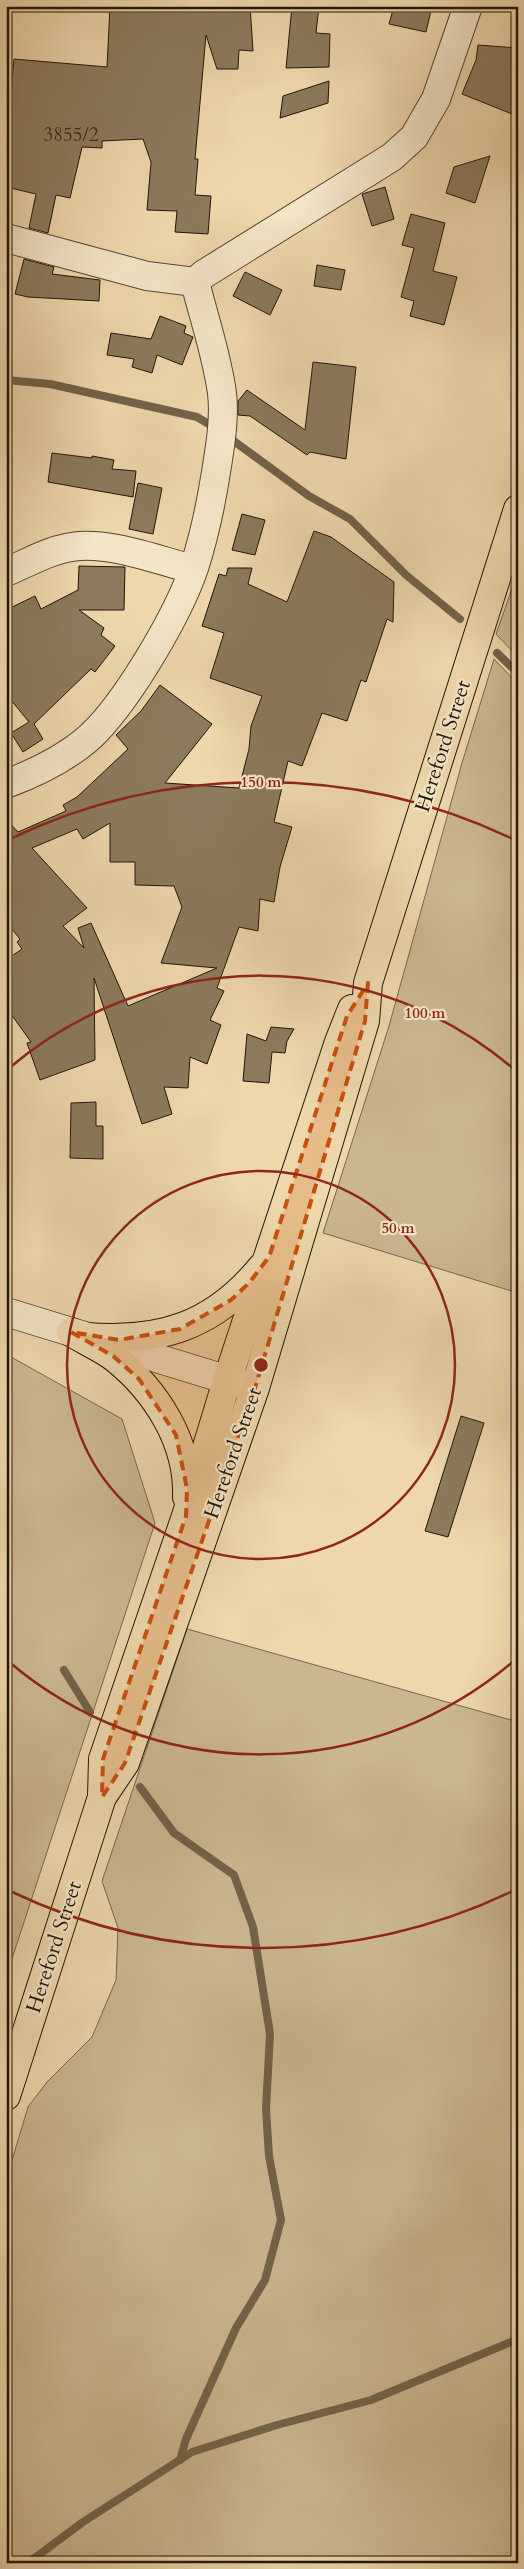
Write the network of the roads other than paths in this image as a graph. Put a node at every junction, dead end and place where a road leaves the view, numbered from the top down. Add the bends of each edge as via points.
1 (468, 6) edge
2 (6, 238) edge
3 (195, 282) junction
4 (518, 509) edge
5 (194, 569) junction
6 (6, 572) edge
7 (6, 784) edge
8 (368, 983) junction
9 (269, 1257) junction
10 (6, 1312) edge
11 (78, 1335) junction
12 (227, 1381) junction
13 (256, 1388) junction
14 (186, 1516) junction
15 (102, 1797) junction
16 (6, 2096) edge

1 - 3 street via 436,99 414,137 392,157
2 - 3 street via 147,276
3 - 5 street via 222,394 221,441
4 - 8 main road, Hereford Street
5 - 6 street via 106,548 80,546 55,551
5 - 7 street via 152,652 122,699 96,731 66,755
8 - 9 main road, Hereford Street via 347,1016
8 - 13 main road, Hereford Street via 365,1021
9 - 11 main road via 231,1300 180,1330 119,1340
9 - 12 main road, Hereford Street
10 - 11 street
11 - 12 street
11 - 14 main road via 113,1356 140,1380 160,1408 176,1435 183,1460
12 - 13 street
12 - 14 main road, Hereford Street
13 - 15 main road, Hereford Street via 125,1763
14 - 15 main road, Hereford Street via 104,1758
15 - 16 main road, Hereford Street

